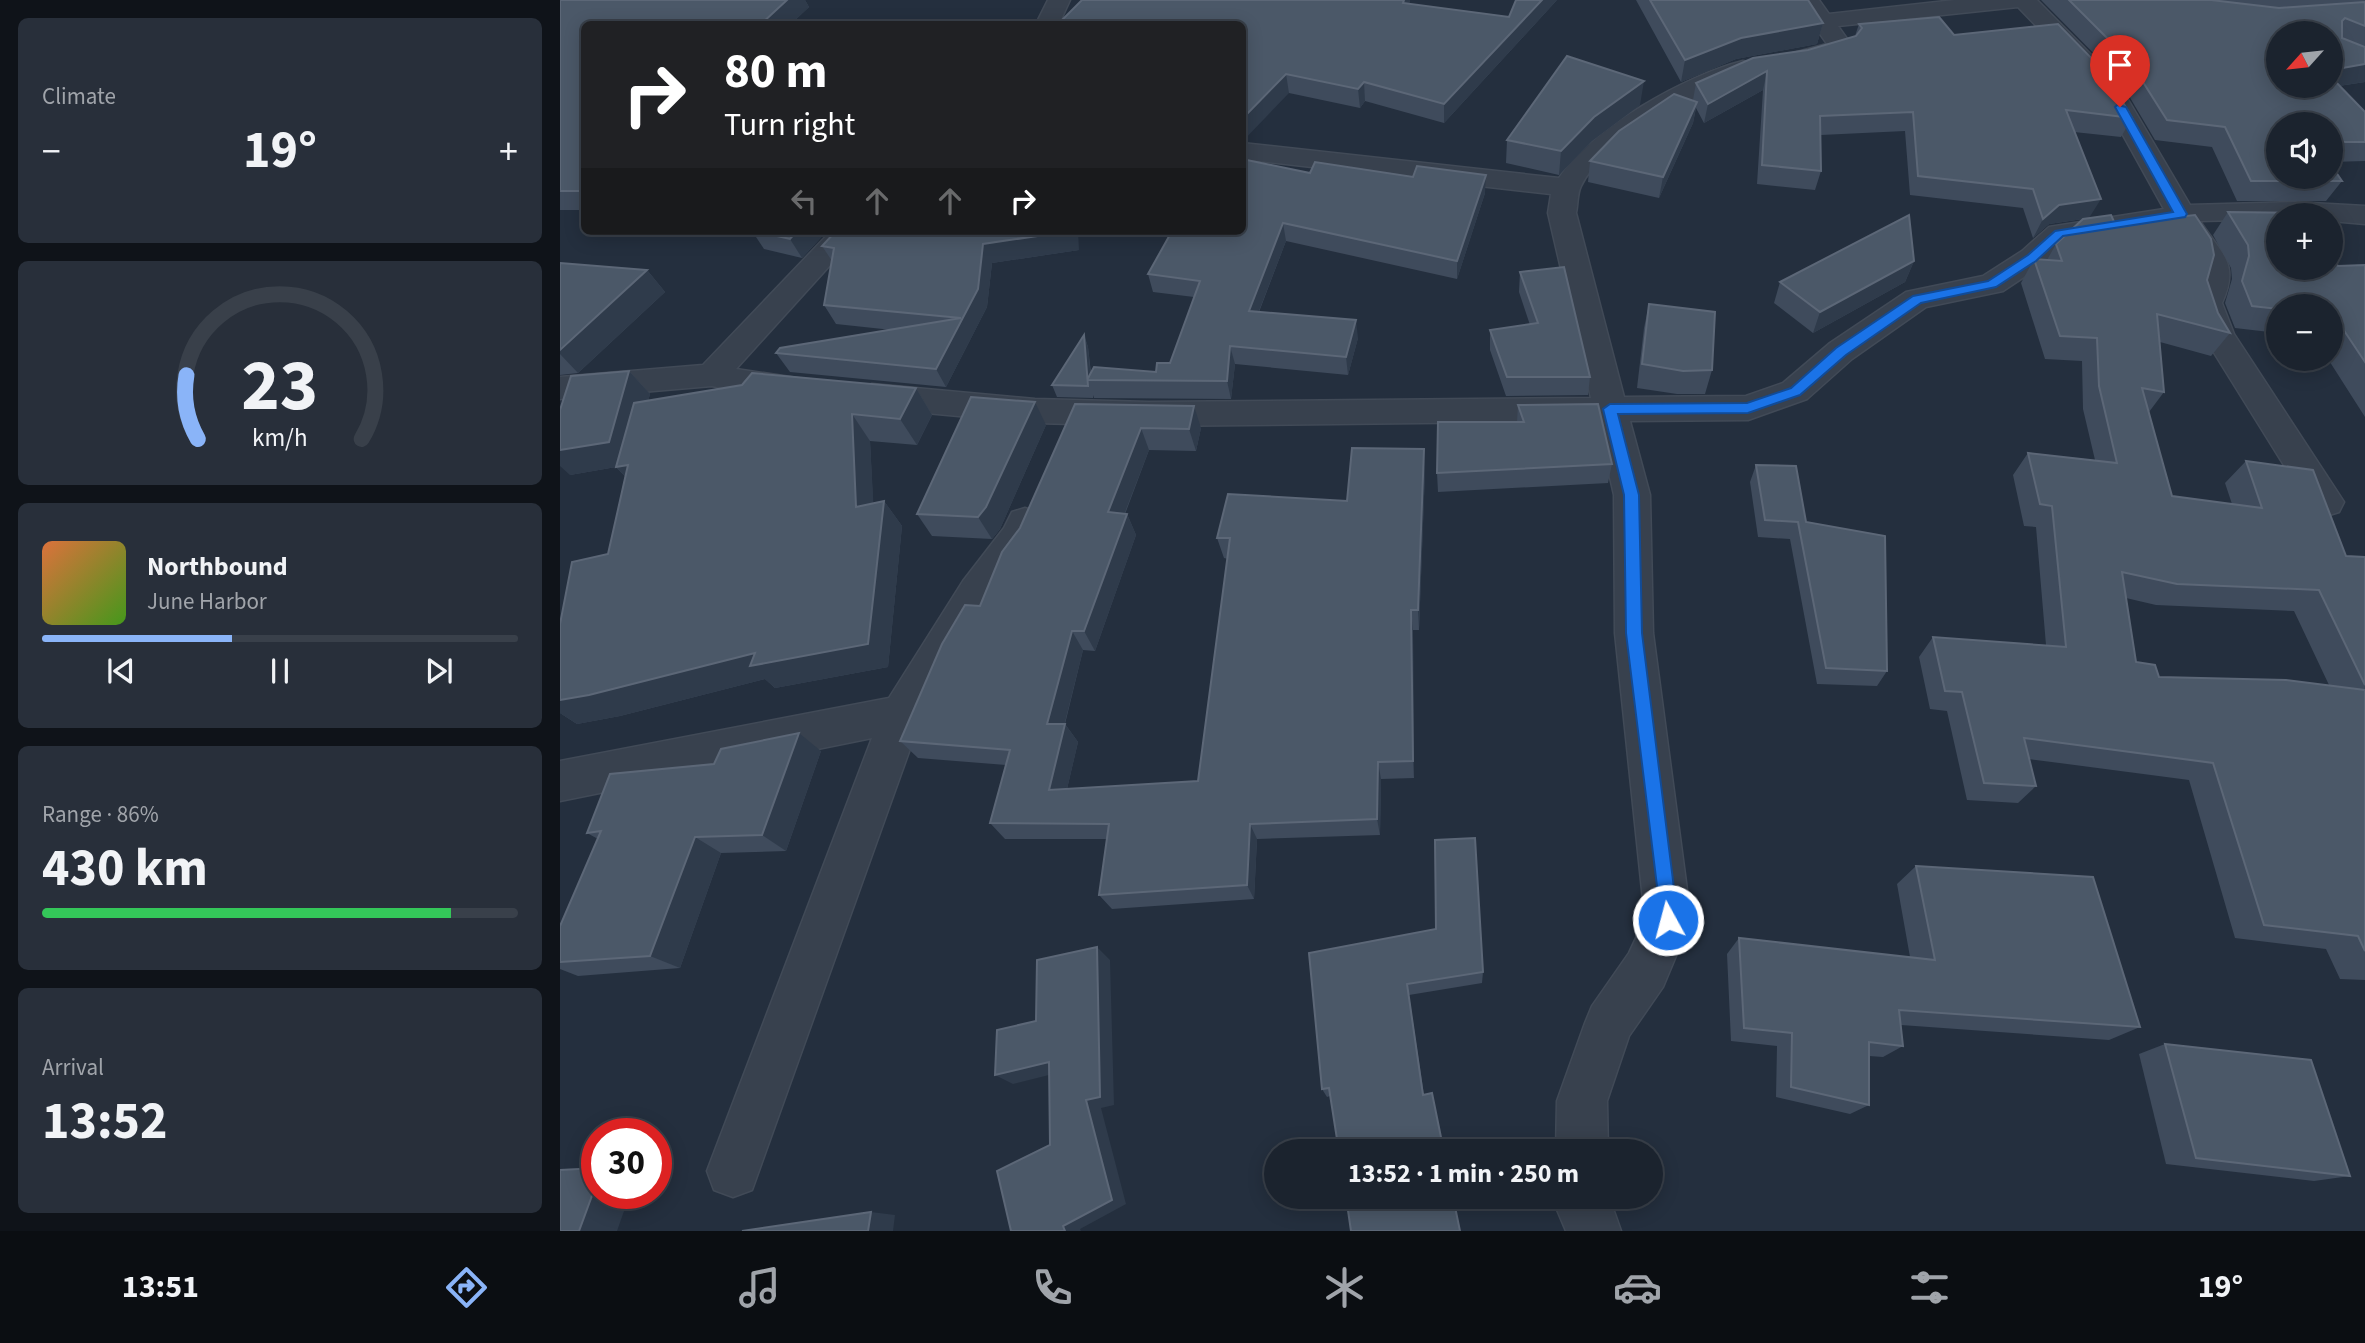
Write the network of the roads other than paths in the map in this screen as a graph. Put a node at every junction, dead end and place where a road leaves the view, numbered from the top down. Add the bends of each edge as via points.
1 (1059, 0) edge
2 (2022, 0) edge
3 (1984, 2) edge
4 (1815, 11) edge
5 (1049, 21) edge
6 (1246, 151) edge
7 (1567, 187) junction
8 (2181, 214) junction
9 (2365, 215) edge
10 (843, 235) edge
11 (712, 375) junction
12 (560, 388) edge
13 (1610, 409) junction
14 (1072, 412) junction
15 (1056, 450) edge
16 (1039, 488) edge
17 (2326, 502) edge
18 (902, 714) junction
19 (560, 781) edge
20 (1582, 1139) edge
21 (733, 1171) dead end
22 (1583, 1209) edge
23 (1594, 1231) edge

1 - 5 street
2 - 3 street
2 - 8 street via 2108,86
3 - 4 street
4 - 7 street via 1841,47 1802,59 1742,68 1673,99 1605,144
6 - 7 street
7 - 13 street via 1562,214
8 - 9 street via 2293,210
8 - 13 street via 2059,233 2032,258 1992,284 1917,299 1841,351 1795,391 1748,408
8 - 17 street via 2216,268 2216,283 2207,303 2219,335
10 - 11 street
11 - 12 street
11 - 14 street via 753,384
13 - 14 street
13 - 20 street via 1632,495 1634,633 1668,920 1646,970 1609,1023 1582,1101
14 - 15 street
16 - 18 street via 1017,538 976,592
18 - 19 street
18 - 21 street
22 - 23 street

